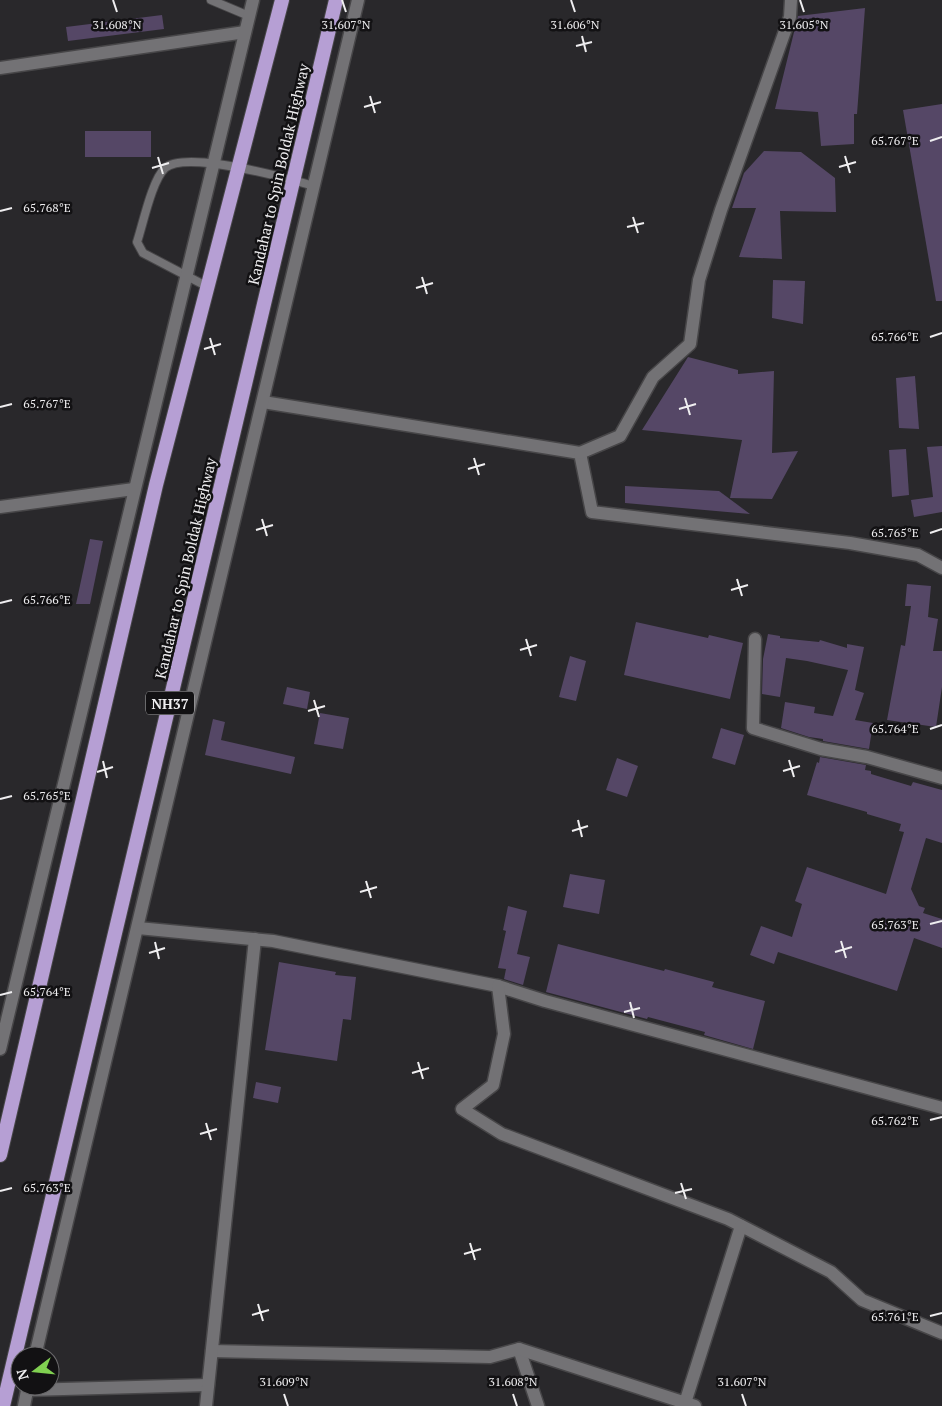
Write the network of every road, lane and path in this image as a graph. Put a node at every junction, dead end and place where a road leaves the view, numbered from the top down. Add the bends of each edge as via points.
1 (210, 0) edge
2 (253, 0) edge
3 (282, 0) edge
4 (336, 0) edge
5 (358, 0) edge
6 (791, 0) edge
7 (249, 16) junction
8 (245, 32) junction
9 (0, 68) edge
10 (213, 163) junction
11 (239, 168) junction
12 (294, 180) junction
13 (314, 186) junction
14 (186, 275) junction
15 (208, 287) junction
16 (263, 402) junction
17 (580, 453) junction
18 (134, 488) junction
19 (0, 507) edge
20 (942, 568) edge
21 (755, 640) dead end
22 (942, 778) edge
23 (138, 928) junction
24 (255, 939) junction
25 (498, 986) junction
26 (0, 1049) edge
27 (942, 1108) edge
28 (0, 1155) edge
29 (741, 1226) junction
30 (942, 1334) edge
31 (37, 1346) edge
32 (519, 1349) junction
33 (212, 1351) junction
34 (208, 1385) junction
35 (60, 1387) edge
36 (690, 1404) edge
37 (2, 1406) edge
38 (206, 1406) edge
39 (538, 1406) edge

1 - 7 lane
2 - 7 street
3 - 11 highway
4 - 12 highway, Kandahar to Spin Boldak Highway / NH37
5 - 13 street
6 - 17 street via 790,17 699,280 690,344 653,377 620,436
7 - 8 street
8 - 9 street
8 - 10 street
10 - 11 lane
10 - 14 street
10 - 14 lane via 177,162 166,168 157,180 137,242 144,253
11 - 12 lane
11 - 15 highway
12 - 13 lane
12 - 37 highway, Kandahar to Spin Boldak Highway / NH37
13 - 16 street
14 - 15 lane
14 - 18 street
15 - 28 highway via 156,485
16 - 17 street
16 - 23 street
17 - 20 street via 592,512 850,543 918,555
18 - 19 street
18 - 26 street
21 - 22 street via 752,728
23 - 24 street
23 - 31 street
24 - 25 street
24 - 33 street
25 - 27 street
25 - 29 street via 504,1034 493,1085 462,1109 502,1134
29 - 30 street via 832,1272 862,1300
29 - 36 street
32 - 33 street via 490,1357
32 - 36 street
32 - 39 street
33 - 34 street
34 - 35 street
34 - 38 street

